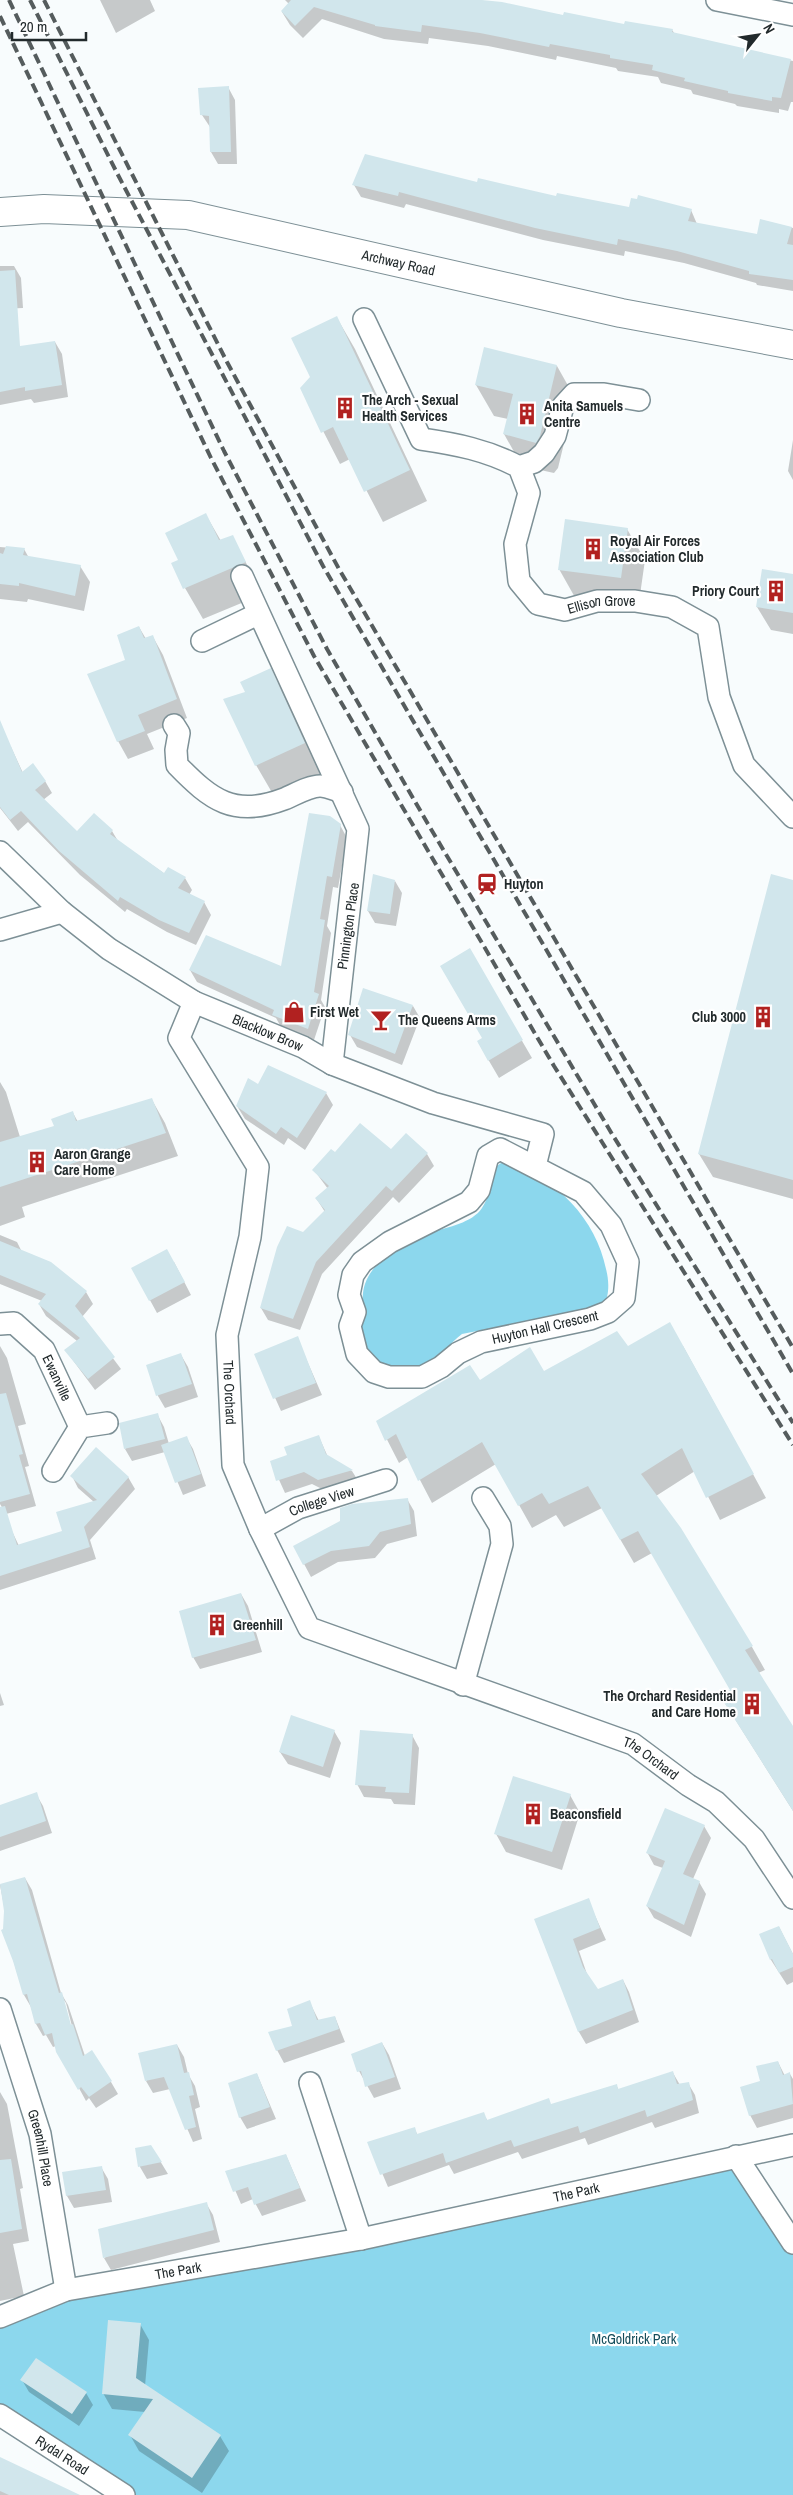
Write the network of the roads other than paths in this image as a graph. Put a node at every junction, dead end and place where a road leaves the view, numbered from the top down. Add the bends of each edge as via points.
1 (717, 0) edge
2 (793, 15) edge
3 (0, 212) edge
4 (364, 319) dead end
5 (793, 346) edge
6 (639, 400) dead end
7 (519, 467) junction
8 (242, 576) dead end
9 (258, 614) junction
10 (202, 641) dead end
11 (174, 725) dead end
12 (342, 792) junction
13 (793, 817) edge
14 (0, 852) edge
15 (62, 912) junction
16 (0, 930) edge
17 (194, 1002) junction
18 (332, 1064) junction
19 (535, 1166) junction
20 (0, 1324) edge
21 (107, 1422) dead end
22 (80, 1426) junction
23 (53, 1471) dead end
24 (386, 1480) dead end
25 (483, 1498) dead end
26 (260, 1529) junction
27 (463, 1685) junction
28 (793, 1898) edge
29 (0, 2009) edge
30 (310, 2082) dead end
31 (793, 2145) edge
32 (736, 2156) junction
33 (361, 2239) junction
34 (793, 2243) edge
35 (66, 2290) junction
36 (0, 2317) edge
37 (0, 2415) edge
38 (124, 2495) edge

1 - 2 street
3 - 5 main road, Archway Road via 44,209 188,215 621,312
4 - 7 street via 421,439 468,446
6 - 7 street via 604,394 574,394 562,406 554,436 544,453 534,462
7 - 13 street, Ellison Grove via 529,493 515,544 519,581 538,604 565,610 597,601 644,602 672,607 708,627 720,697 744,765
8 - 9 street, Pinnington Place
9 - 10 street
9 - 12 street, Pinnington Place
11 - 12 street via 179,733 177,765 198,787 237,808 260,807 319,786
12 - 18 street, Pinnington Place via 358,829
14 - 15 street, Blacklow Brow
15 - 16 street
15 - 17 street, Blacklow Brow via 109,949
17 - 18 street, Blacklow Brow via 303,1047
17 - 26 street, The Orchard via 179,1038 258,1167 250,1237 227,1335 232,1465
18 - 19 street, Blacklow Brow via 433,1103 543,1134
19 - 19 street, Huyton Hall Crescent via 500,1149 488,1156 479,1190 469,1202 400,1236 362,1262 353,1275 348,1295 355,1312 350,1326 357,1354 374,1372 389,1377 422,1376 481,1342 590,1319 608,1312 624,1298 628,1262 611,1225 583,1192
20 - 22 street, Ewanville via 14,1323 44,1350
21 - 22 street
22 - 23 street
24 - 26 street, College View via 298,1508
25 - 27 street via 500,1526 502,1544
26 - 27 street, The Orchard via 309,1628
27 - 28 street, The Orchard via 633,1744 716,1802 735,1820 754,1839
29 - 35 street, Greenhill Place via 40,2134
30 - 33 street
31 - 32 street, The Park
32 - 33 street, The Park
32 - 34 street
33 - 35 street, The Park
35 - 36 street, The Park
37 - 38 street, Rydal Road

